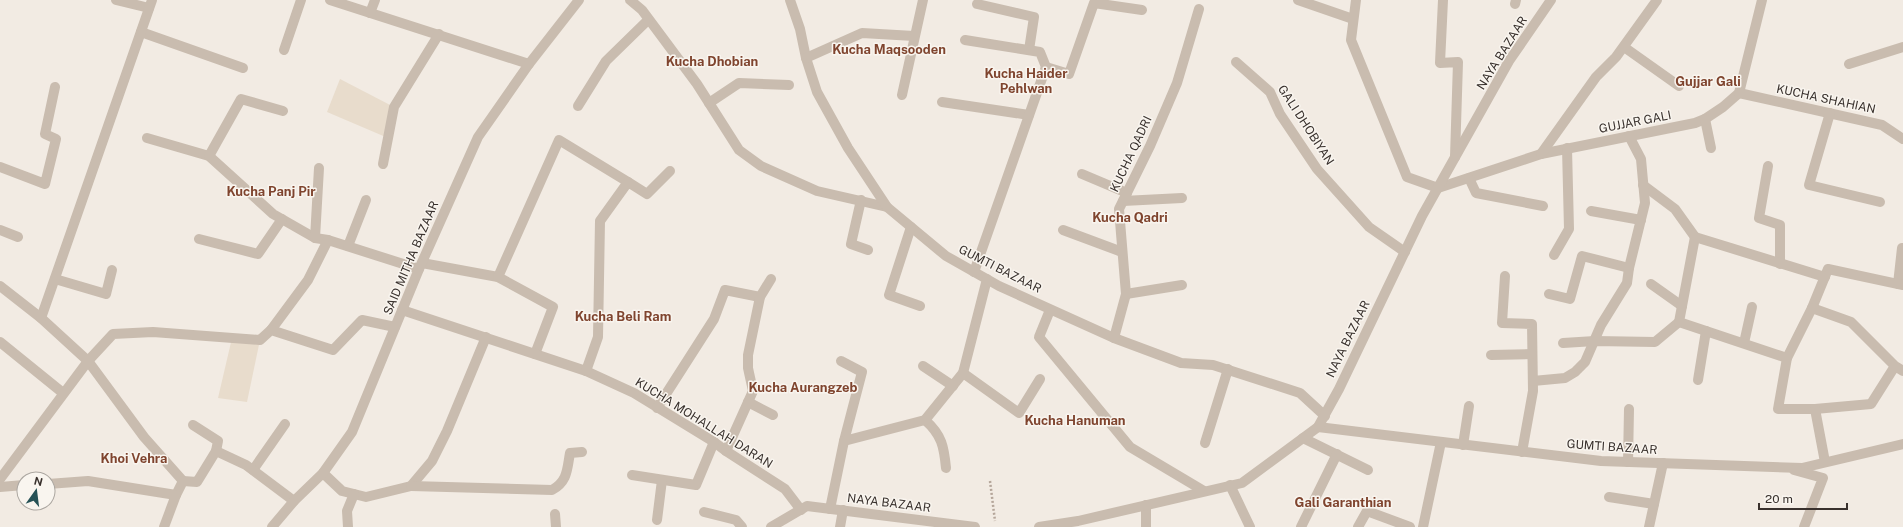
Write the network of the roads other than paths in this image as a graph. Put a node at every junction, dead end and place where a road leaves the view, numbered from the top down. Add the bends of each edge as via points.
1 (116, 0) edge
2 (301, 0) edge
3 (330, 0) edge
4 (375, 0) edge
5 (579, 0) edge
6 (790, 0) edge
7 (923, 0) edge
8 (1298, 0) edge
9 (1356, 0) edge
10 (1443, 0) edge
11 (1551, 0) edge
12 (1657, 0) edge
13 (1762, 0) edge
14 (636, 1) edge
15 (150, 4) edge
16 (977, 4) dead end
17 (1199, 9) dead end
18 (1142, 10) dead end
19 (370, 13) junction
20 (1353, 19) junction
21 (648, 20) junction
22 (141, 32) junction
23 (439, 34) junction
24 (914, 36) junction
25 (965, 40) dead end
26 (1624, 47) junction
27 (1903, 47) edge
28 (284, 50) dead end
29 (1029, 50) junction
30 (806, 58) junction
31 (1236, 62) dead end
32 (529, 64) junction
33 (1849, 64) dead end
34 (1046, 67) junction
35 (243, 68) dead end
36 (789, 85) dead end
37 (1679, 86) dead end
38 (54, 87) dead end
39 (1739, 93) junction
40 (902, 95) dead end
41 (942, 102) dead end
42 (709, 103) junction
43 (578, 106) dead end
44 (283, 111) dead end
45 (1830, 113) junction
46 (1029, 115) junction
47 (1705, 119) junction
48 (1629, 136) junction
49 (147, 138) dead end
50 (1903, 139) edge
51 (1567, 148) junction
52 (1711, 148) dead end
53 (1541, 154) junction
54 (209, 156) junction
55 (1454, 159) junction
56 (383, 164) dead end
57 (1768, 166) dead end
58 (0, 167) edge
59 (319, 168) dead end
60 (670, 171) dead end
61 (1082, 174) dead end
62 (1469, 178) junction
63 (628, 182) junction
64 (1643, 186) junction
65 (1438, 188) junction
66 (1125, 197) junction
67 (1182, 198) dead end
68 (366, 200) dead end
69 (861, 200) junction
70 (1880, 202) dead end
71 (1542, 206) dead end
72 (887, 207) junction
73 (1591, 211) dead end
74 (282, 219) junction
75 (1641, 220) junction
76 (911, 227) junction
77 (0, 230) edge
78 (1063, 230) dead end
79 (1696, 236) junction
80 (18, 237) dead end
81 (315, 238) junction
82 (199, 239) dead end
83 (328, 240) junction
84 (348, 246) junction
85 (1902, 248) edge
86 (868, 250) dead end
87 (1122, 252) junction
88 (1405, 252) junction
89 (1554, 255) dead end
90 (1780, 264) junction
91 (420, 266) junction
92 (1629, 268) junction
93 (112, 270) dead end
94 (974, 272) junction
95 (1505, 276) dead end
96 (498, 277) junction
97 (1825, 277) junction
98 (55, 278) junction
99 (771, 279) dead end
100 (987, 279) junction
101 (1651, 284) dead end
102 (1901, 284) edge
103 (1182, 285) dead end
104 (0, 286) edge
105 (1126, 294) junction
106 (1549, 294) dead end
107 (760, 297) junction
108 (920, 306) dead end
109 (1682, 306) junction
110 (1752, 307) dead end
111 (1812, 308) junction
112 (402, 310) junction
113 (1050, 310) junction
114 (41, 318) junction
115 (1679, 322) junction
116 (395, 327) junction
117 (272, 330) junction
118 (1706, 331) junction
119 (486, 337) junction
120 (1114, 338) junction
121 (1595, 341) junction
122 (0, 342) edge
123 (1563, 343) dead end
124 (1744, 343) junction
125 (535, 354) junction
126 (1532, 354) junction
127 (1491, 355) dead end
128 (1787, 358) junction
129 (88, 361) junction
130 (841, 361) dead end
131 (923, 366) dead end
132 (1899, 368) edge
133 (1228, 370) junction
134 (586, 371) junction
135 (963, 373) junction
136 (1040, 379) dead end
137 (1698, 380) dead end
138 (1533, 381) junction
139 (953, 386) junction
140 (64, 393) junction
141 (748, 402) junction
142 (1469, 406) dead end
143 (657, 408) junction
144 (1629, 409) dead end
145 (1815, 409) junction
146 (773, 415) dead end
147 (1325, 416) junction
148 (925, 420) junction
149 (285, 424) dead end
150 (193, 425) dead end
151 (1318, 427) junction
152 (1303, 438) junction
153 (844, 441) junction
154 (714, 442) junction
155 (1441, 442) junction
156 (1205, 443) dead end
157 (1903, 444) edge
158 (1463, 445) junction
159 (726, 451) junction
160 (216, 452) junction
161 (582, 452) dead end
162 (1522, 452) junction
163 (1337, 454) junction
164 (1628, 462) junction
165 (1825, 462) junction
166 (1663, 463) junction
167 (1783, 467) junction
168 (946, 468) dead end
169 (253, 470) junction
170 (1368, 470) dead end
171 (323, 473) junction
172 (632, 475) dead end
173 (0, 480) edge
174 (662, 480) junction
175 (183, 481) junction
176 (56, 483) edge
177 (1230, 485) junction
178 (16, 486) edge
179 (411, 486) junction
180 (0, 487) edge
181 (1204, 491) junction
182 (176, 494) junction
183 (354, 494) junction
184 (1610, 497) dead end
185 (294, 501) junction
186 (1654, 504) junction
187 (1146, 505) junction
188 (830, 509) junction
189 (801, 510) junction
190 (842, 510) junction
191 (704, 512) dead end
192 (555, 514) dead end
193 (656, 520) dead end
194 (164, 527) edge
195 (272, 527) edge
196 (348, 527) edge
197 (556, 527) edge
198 (742, 527) edge
199 (771, 527) edge
200 (840, 527) edge
201 (975, 527) edge
202 (1039, 527) edge
203 (1146, 527) edge
204 (1250, 527) edge
205 (1301, 527) edge
206 (1358, 527) edge
207 (1410, 527) edge
208 (1423, 527) edge
209 (1649, 527) edge
210 (1804, 527) edge

1 - 15 street
2 - 28 street
3 - 19 street
4 - 19 street
5 - 32 street, SAID MITHA BAZAAR
6 - 30 street, GUMTI BAZAAR
7 - 24 street
8 - 20 street
9 - 20 street
10 - 55 street via 1440,63 1458,62
11 - 55 street, NAYA BAZAAR via 1509,61
12 - 26 street
13 - 39 street
14 - 21 street
15 - 22 street
16 - 29 street via 1034,17
17 - 66 street, KUCHA QADRI via 1177,83
18 - 34 street via 1094,2 1069,74
19 - 23 street
20 - 65 street via 1351,40 1407,177
21 - 42 street
21 - 43 street via 606,61
22 - 35 street
22 - 98 street
23 - 32 street
23 - 56 street via 394,108
24 - 30 street via 862,33
24 - 40 street
25 - 29 street
26 - 37 street
26 - 53 street via 1596,78
27 - 33 street
29 - 34 street via 1040,52
30 - 72 street, GUMTI BAZAAR via 817,92 848,148
31 - 88 street, GALI DHOBIYAN via 1270,92 1280,114 1317,169 1369,227
32 - 91 street, SAID MITHA BAZAAR via 478,137
34 - 46 street
36 - 42 street via 739,83
38 - 58 street via 45,134 56,140 45,184
39 - 45 street, KUCHA SHAHIAN
39 - 47 street, GUJJAR GALI
41 - 46 street
42 - 69 street via 739,150 761,166 817,191
44 - 54 street via 241,99
45 - 50 street, KUCHA SHAHIAN via 1882,125
45 - 70 street via 1809,185
46 - 94 street
47 - 48 street, GUJJAR GALI
47 - 52 street
48 - 51 street, GUJJAR GALI
48 - 64 street via 1641,159
49 - 54 street
51 - 53 street, GUJJAR GALI
51 - 89 street via 1570,229
53 - 62 street, GUJJAR GALI
54 - 74 street via 273,214
55 - 65 street, NAYA BAZAAR
57 - 90 street via 1759,218 1780,225
59 - 81 street
60 - 63 street via 647,194
61 - 66 street
62 - 65 street, GUJJAR GALI
62 - 71 street via 1476,193
63 - 96 street via 559,140
63 - 134 street via 600,221 598,337
64 - 75 street via 1645,203
64 - 79 street via 1675,209
65 - 88 street, NAYA BAZAAR
66 - 67 street
66 - 87 street, KUCHA QADRI via 1119,209
68 - 84 street
69 - 72 street
69 - 86 street via 851,244
72 - 76 street, GUMTI BAZAAR
73 - 75 street
74 - 81 street
74 - 82 street via 258,254
75 - 92 street
76 - 94 street, GUMTI BAZAAR via 946,256
76 - 108 street via 889,295
77 - 80 street
78 - 87 street
79 - 90 street
79 - 109 street
81 - 83 street
83 - 84 street
83 - 117 street via 308,280
84 - 91 street
85 - 102 street
87 - 105 street, KUCHA QADRI
88 - 147 street, NAYA BAZAAR
90 - 97 street
91 - 96 street
91 - 112 street, SAID MITHA BAZAAR
92 - 106 street via 1582,256 1570,300
92 - 121 street via 1627,283 1601,325
93 - 98 street via 106,294
94 - 100 street, GUMTI BAZAAR
95 - 126 street via 1502,323 1532,324
96 - 125 street via 553,307
97 - 102 street via 1828,269
97 - 111 street
98 - 114 street
99 - 107 street
100 - 113 street, GUMTI BAZAAR
100 - 135 street
101 - 109 street
103 - 105 street
104 - 114 street
105 - 120 street, KUCHA QADRI
107 - 141 street via 748,355 753,391
107 - 143 street via 725,290 714,319
109 - 115 street
110 - 124 street
111 - 128 street
111 - 132 street via 1851,322
112 - 116 street, SAID MITHA BAZAAR
112 - 119 street, KUCHA MOHALLAH DARAN
113 - 120 street, GUMTI BAZAAR
113 - 181 street via 1039,337 1130,447
114 - 129 street
115 - 118 street
115 - 121 street via 1655,342
116 - 117 street via 362,320 333,350
116 - 171 street, SAID MITHA BAZAAR via 352,432
117 - 129 street via 260,340 153,332 113,334
118 - 124 street
118 - 137 street
119 - 125 street, KUCHA MOHALLAH DARAN
119 - 179 street via 432,461
120 - 133 street, GUMTI BAZAAR via 1181,363 1213,365
121 - 123 street
121 - 138 street via 1585,362 1575,372 1565,378
122 - 140 street
124 - 128 street
125 - 134 street, KUCHA MOHALLAH DARAN
126 - 127 street
126 - 138 street
128 - 145 street via 1778,410
129 - 140 street
129 - 175 street via 144,437
130 - 153 street via 862,372
131 - 139 street
132 - 145 street via 1871,404
133 - 147 street, GUMTI BAZAAR via 1300,394
133 - 156 street
134 - 143 street, KUCHA MOHALLAH DARAN via 634,393
135 - 136 street via 1019,413
135 - 139 street
138 - 162 street
139 - 148 street
140 - 173 street
141 - 146 street
141 - 159 street
142 - 158 street
143 - 154 street, KUCHA MOHALLAH DARAN
144 - 164 street
145 - 165 street
147 - 151 street, NAYA BAZAAR
148 - 153 street
148 - 168 street via 936,430 944,447
149 - 169 street
150 - 160 street via 218,441
151 - 152 street, NAYA BAZAAR
151 - 155 street, GUMTI BAZAAR
152 - 163 street
152 - 177 street, NAYA BAZAAR via 1242,483
153 - 188 street
154 - 159 street, KUCHA MOHALLAH DARAN
154 - 174 street via 696,484
155 - 158 street, GUMTI BAZAAR
155 - 208 street
157 - 165 street, GUMTI BAZAAR
158 - 162 street, GUMTI BAZAAR
159 - 189 street, KUCHA MOHALLAH DARAN via 784,488
160 - 169 street
160 - 175 street via 197,482
161 - 179 street via 570,453 561,484 552,490
162 - 164 street, GUMTI BAZAAR
163 - 170 street
163 - 205 street
164 - 166 street, GUMTI BAZAAR
165 - 167 street, GUMTI BAZAAR via 1802,468
166 - 167 street, GUMTI BAZAAR
166 - 186 street
167 - 210 street via 1823,478
169 - 185 street
171 - 183 street via 342,491
171 - 185 street, SAID MITHA BAZAAR
172 - 174 street
174 - 193 street
175 - 182 street
176 - 182 street via 88,481
177 - 181 street, NAYA BAZAAR
177 - 204 street
178 - 180 street
179 - 183 street via 366,497
181 - 187 street, NAYA BAZAAR
182 - 194 street
183 - 196 street via 347,511
184 - 186 street
185 - 195 street, SAID MITHA BAZAAR
186 - 209 street
187 - 202 street, NAYA BAZAAR
187 - 203 street
188 - 189 street, NAYA BAZAAR via 807,506
188 - 190 street, NAYA BAZAAR
189 - 199 street
190 - 200 street
190 - 201 street, NAYA BAZAAR
191 - 198 street via 736,520
192 - 197 street
206 - 207 street via 1367,511

